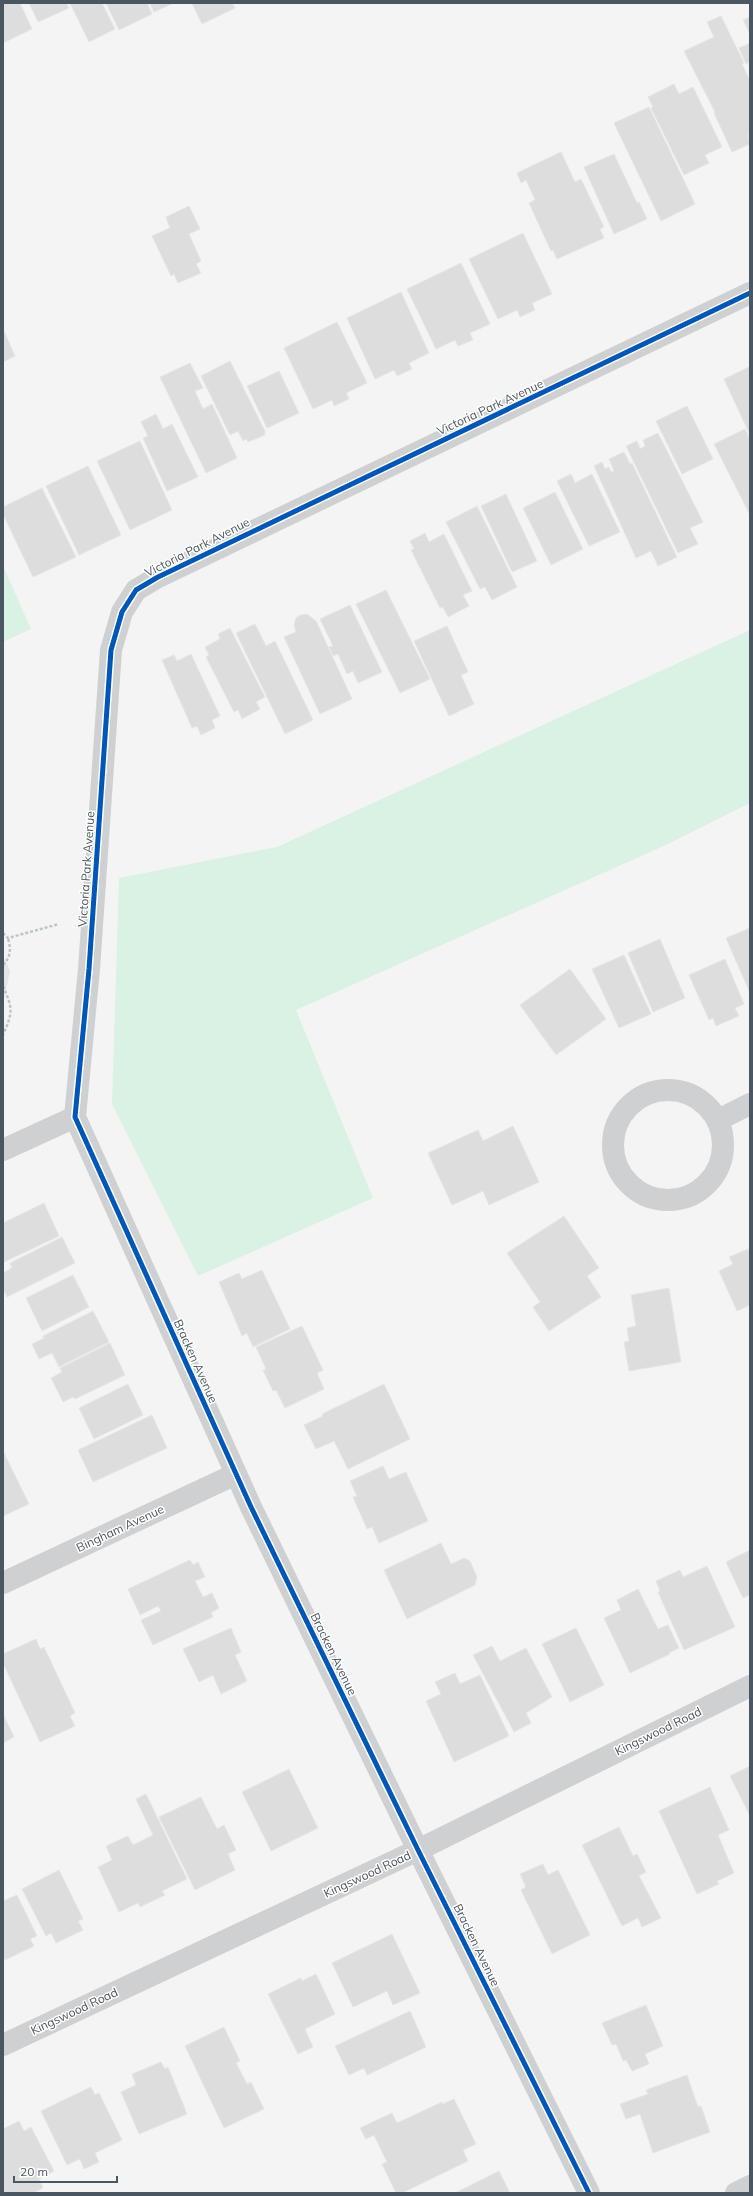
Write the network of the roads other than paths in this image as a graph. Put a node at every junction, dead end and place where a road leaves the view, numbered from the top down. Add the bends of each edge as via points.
1 (750, 293) edge
2 (750, 1104) edge
3 (75, 1117) junction
4 (718, 1120) junction
5 (3, 1150) edge
6 (236, 1474) junction
7 (3, 1583) edge
8 (750, 1686) edge
9 (418, 1850) junction
10 (3, 2045) edge
11 (750, 2186) edge
12 (589, 2193) edge
13 (736, 2193) edge

1 - 3 street, Victoria Park Avenue via 265,524 136,590 122,612 111,650 89,970
2 - 4 street
3 - 5 street
3 - 6 street, Bracken Avenue
4 - 4 street via 724,1146 717,1172 699,1191 674,1200 648,1197 626,1181 614,1157 615,1131 627,1107 649,1092 676,1089 701,1099
6 - 7 street, Bingham Avenue
6 - 9 street, Bracken Avenue
8 - 9 street, Kingswood Road
9 - 10 street, Kingswood Road
9 - 12 street, Bracken Avenue
11 - 13 street

